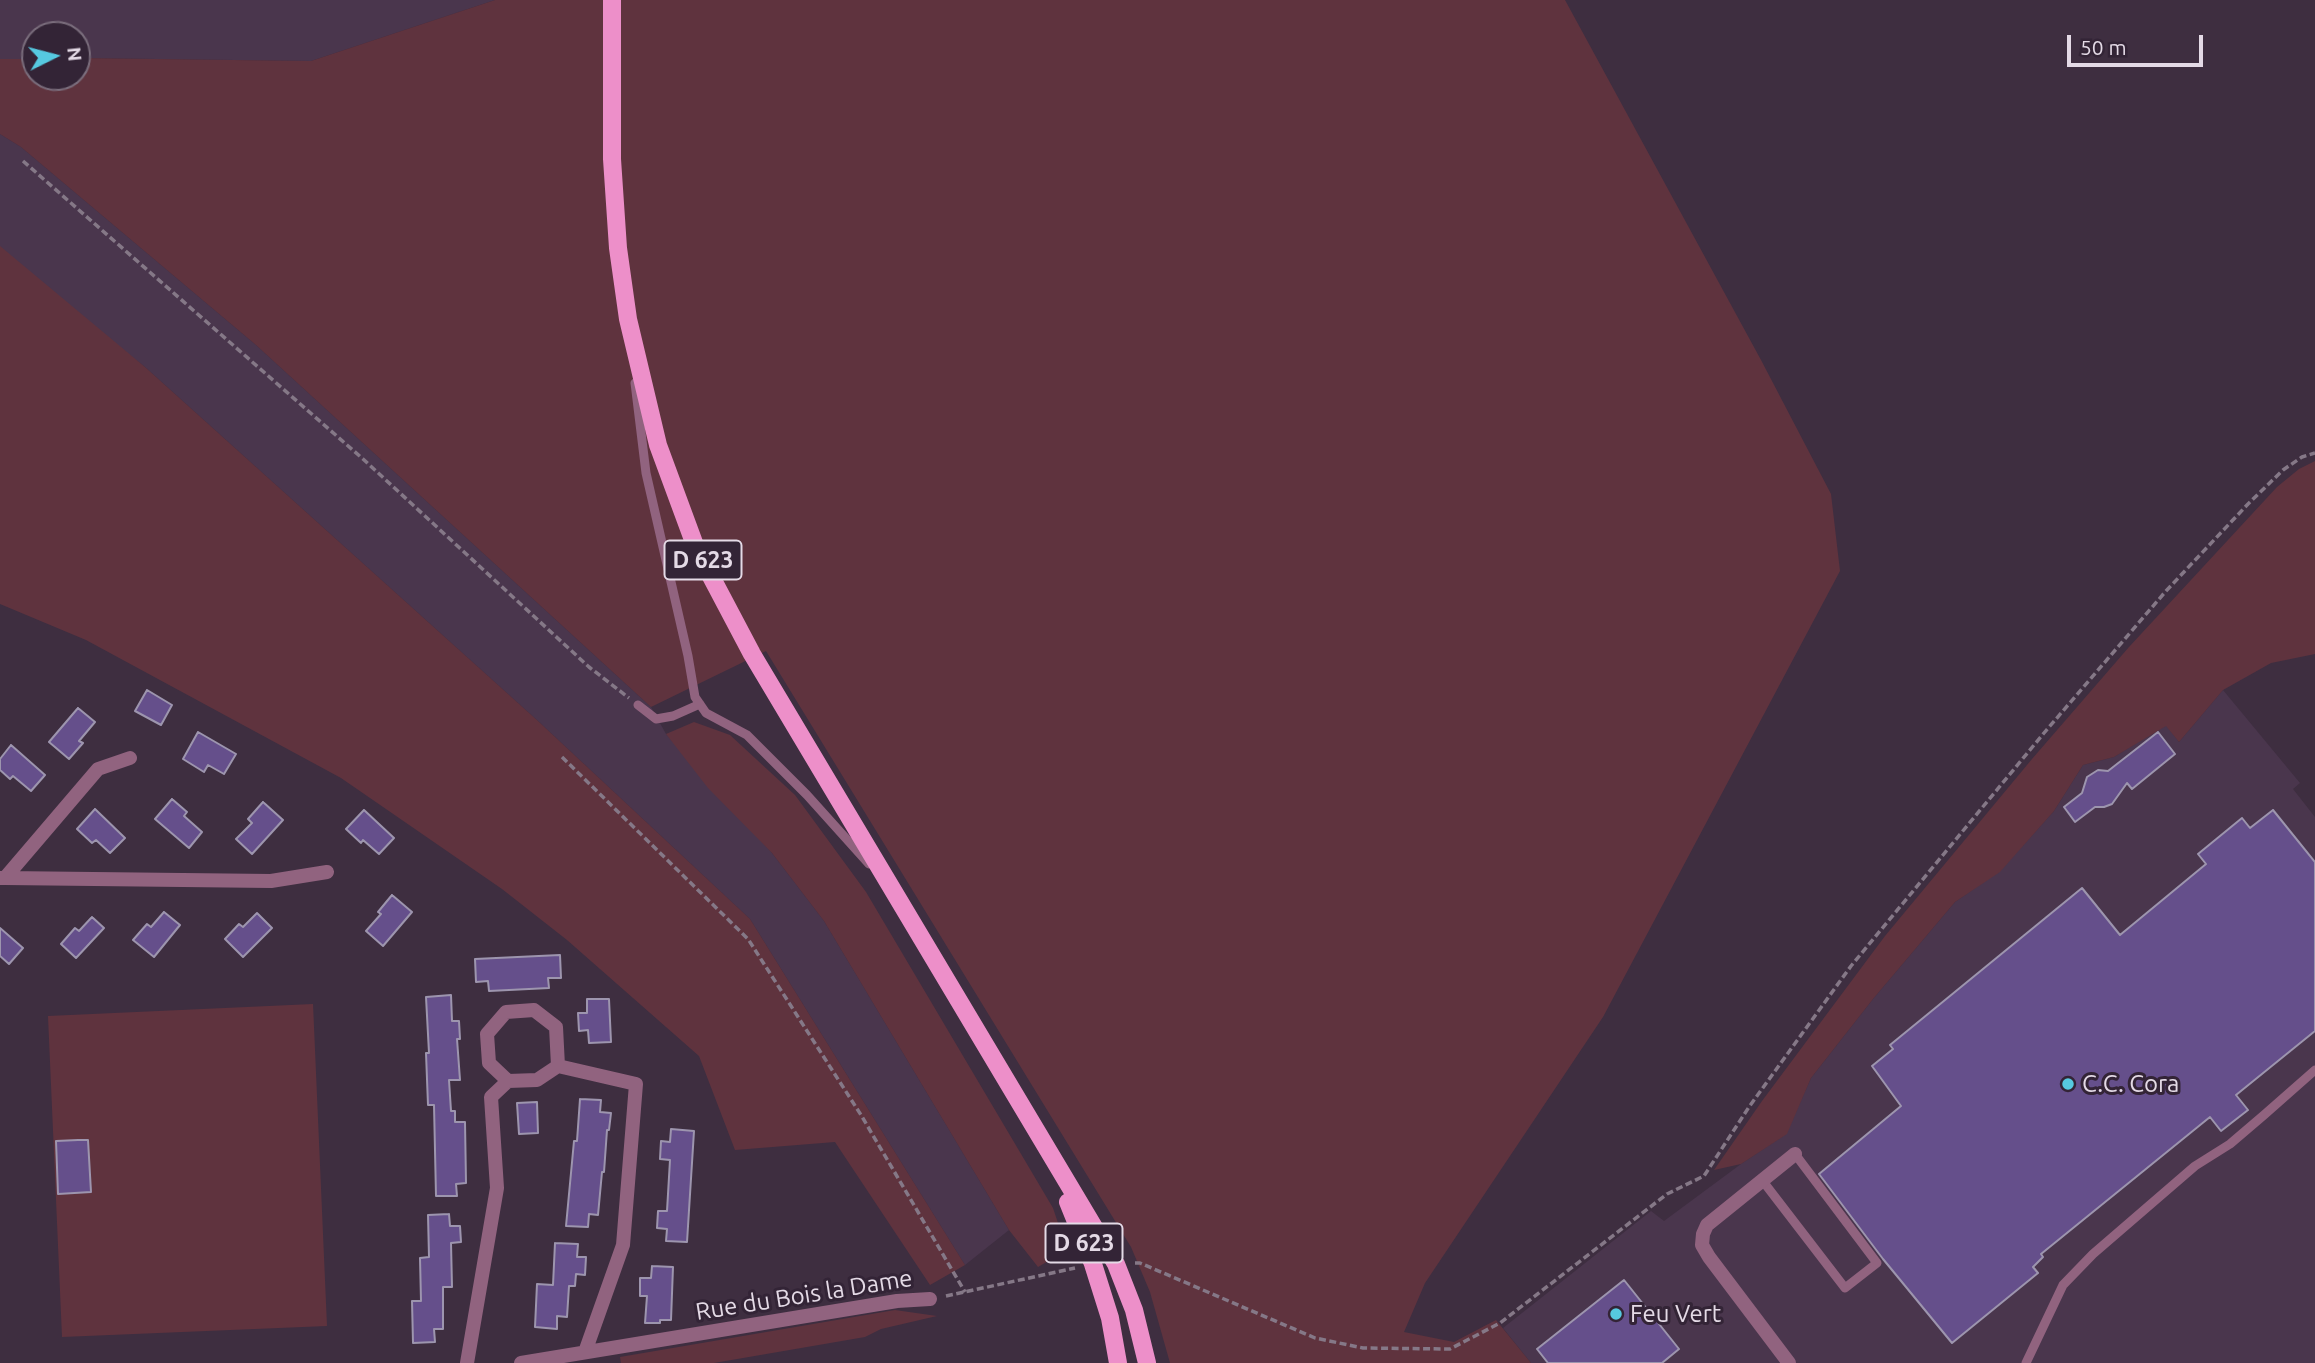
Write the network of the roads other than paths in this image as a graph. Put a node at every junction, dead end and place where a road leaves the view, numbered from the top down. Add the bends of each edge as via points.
1 (612, 0) edge
2 (628, 319) junction
3 (638, 705) road end
4 (700, 705) junction
5 (130, 758) dead end
6 (327, 873) dead end
7 (3, 878) edge
8 (889, 886) junction
9 (558, 1066) junction
10 (2315, 1070) edge
11 (508, 1081) junction
12 (1035, 1128) junction
13 (1795, 1154) joint
14 (1762, 1180) junction
15 (930, 1299) road end
16 (585, 1352) junction
17 (467, 1363) edge
18 (521, 1363) edge
19 (1118, 1363) edge
20 (1147, 1363) edge
21 (1789, 1363) edge
22 (2026, 1363) edge

1 - 2 main road, D 623 via 612,159
2 - 4 lane via 646,472
2 - 8 main road, D 623 via 658,445 696,548 752,654
3 - 4 lane via 656,719
4 - 8 lane via 706,713 747,735
5 - 7 street via 98,769
6 - 7 street via 271,881
8 - 12 main road, D 623
9 - 11 street via 537,1080
9 - 11 street via 556,1027 534,1010 506,1012 487,1034 489,1063
9 - 16 street via 636,1084 624,1245
10 - 22 lane via 2093,1254 2063,1285
11 - 17 street via 491,1097 497,1188
12 - 19 main road, D 623 via 1093,1264
12 - 20 main road, D 623 via 1116,1264
13 - 14 street
13 - 14 lane via 1877,1263 1845,1288
14 - 21 street via 1707,1225 1702,1245
15 - 16 street, Rue du Bois la Dame
16 - 18 street, Rue du Bois la Dame

